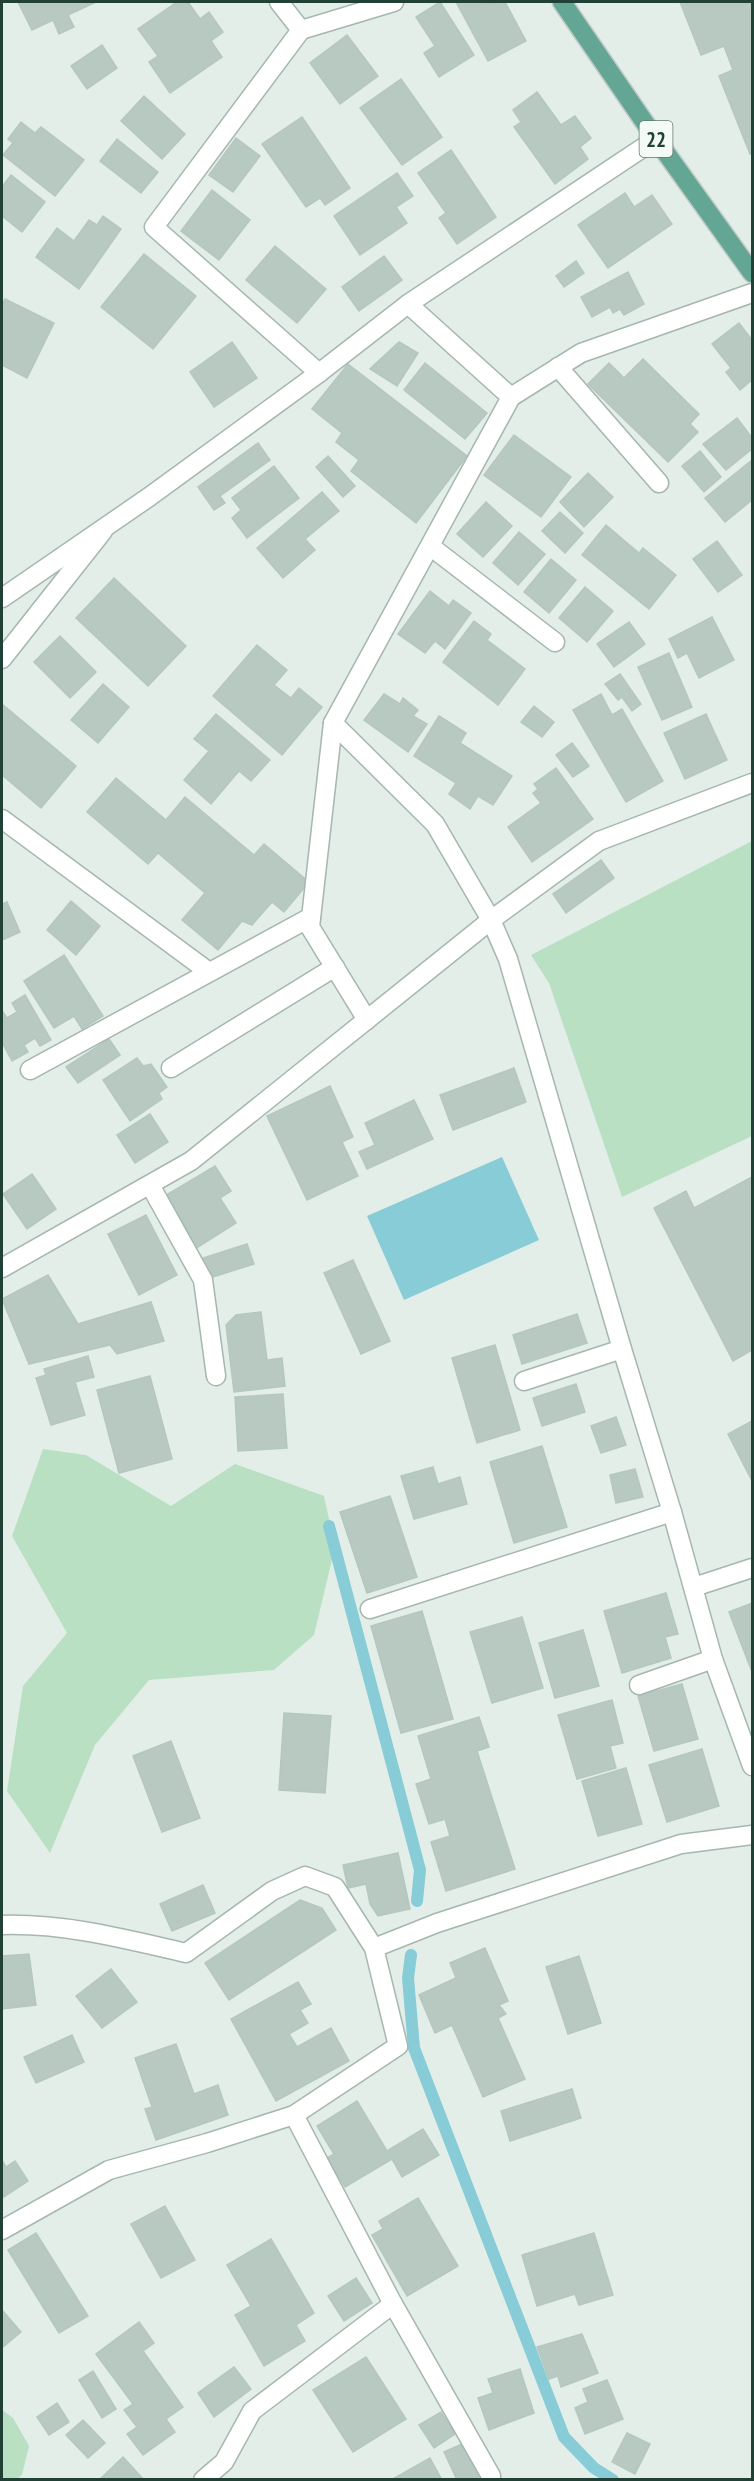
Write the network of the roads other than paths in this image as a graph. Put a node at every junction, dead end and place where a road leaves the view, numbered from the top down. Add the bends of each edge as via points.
1 (279, 2) edge
2 (394, 2) edge
3 (562, 2) edge
4 (301, 30) junction
5 (656, 139) junction
6 (753, 273) edge
7 (753, 293) edge
8 (408, 304) junction
9 (558, 367) junction
10 (319, 372) junction
11 (510, 398) junction
12 (659, 483) dead end
13 (107, 526) junction
14 (430, 546) junction
15 (2, 598) edge
16 (555, 642) dead end
17 (2, 659) edge
18 (333, 723) junction
19 (753, 783) edge
20 (2, 819) edge
21 (310, 917) junction
22 (490, 920) junction
23 (335, 968) junction
24 (209, 972) junction
25 (367, 1020) junction
26 (171, 1068) dead end
27 (30, 1070) dead end
28 (150, 1185) junction
29 (2, 1268) edge
30 (622, 1349) junction
31 (216, 1376) dead end
32 (524, 1381) dead end
33 (672, 1512) junction
34 (753, 1568) edge
35 (694, 1587) junction
36 (370, 1609) dead end
37 (712, 1659) junction
38 (639, 1685) dead end
39 (753, 1766) edge
40 (753, 1835) edge
41 (2, 1925) edge
42 (374, 1948) junction
43 (294, 2115) junction
44 (2, 2230) edge
45 (393, 2304) junction
46 (491, 2476) dead end
47 (203, 2480) edge

1 - 4 street
2 - 4 street
3 - 5 main road, 22
4 - 10 street via 154,226
5 - 6 main road, 22
5 - 8 street
7 - 9 street via 581,353
8 - 10 street
8 - 11 street
9 - 11 street
9 - 12 street
10 - 13 street
11 - 14 street
13 - 15 street
13 - 17 street
14 - 16 street
14 - 18 street
18 - 21 street
18 - 22 street via 435,824
19 - 22 street via 599,841
20 - 24 street
21 - 23 street via 309,927
21 - 24 street
22 - 25 street
22 - 30 street via 508,959
23 - 25 street
23 - 26 street
24 - 27 street
25 - 28 street via 191,1161
28 - 29 street
28 - 31 street via 203,1280
30 - 32 street
30 - 33 street
33 - 35 street
33 - 36 street
34 - 35 street
35 - 37 street
37 - 38 street
37 - 39 street
40 - 42 street via 681,1844 437,1923
41 - 42 street via 36,1924 186,1953 272,1892 305,1876 335,1887
42 - 43 street via 398,2046
43 - 44 street via 109,2170
43 - 45 street
45 - 46 street
45 - 47 street via 252,2411 224,2462

